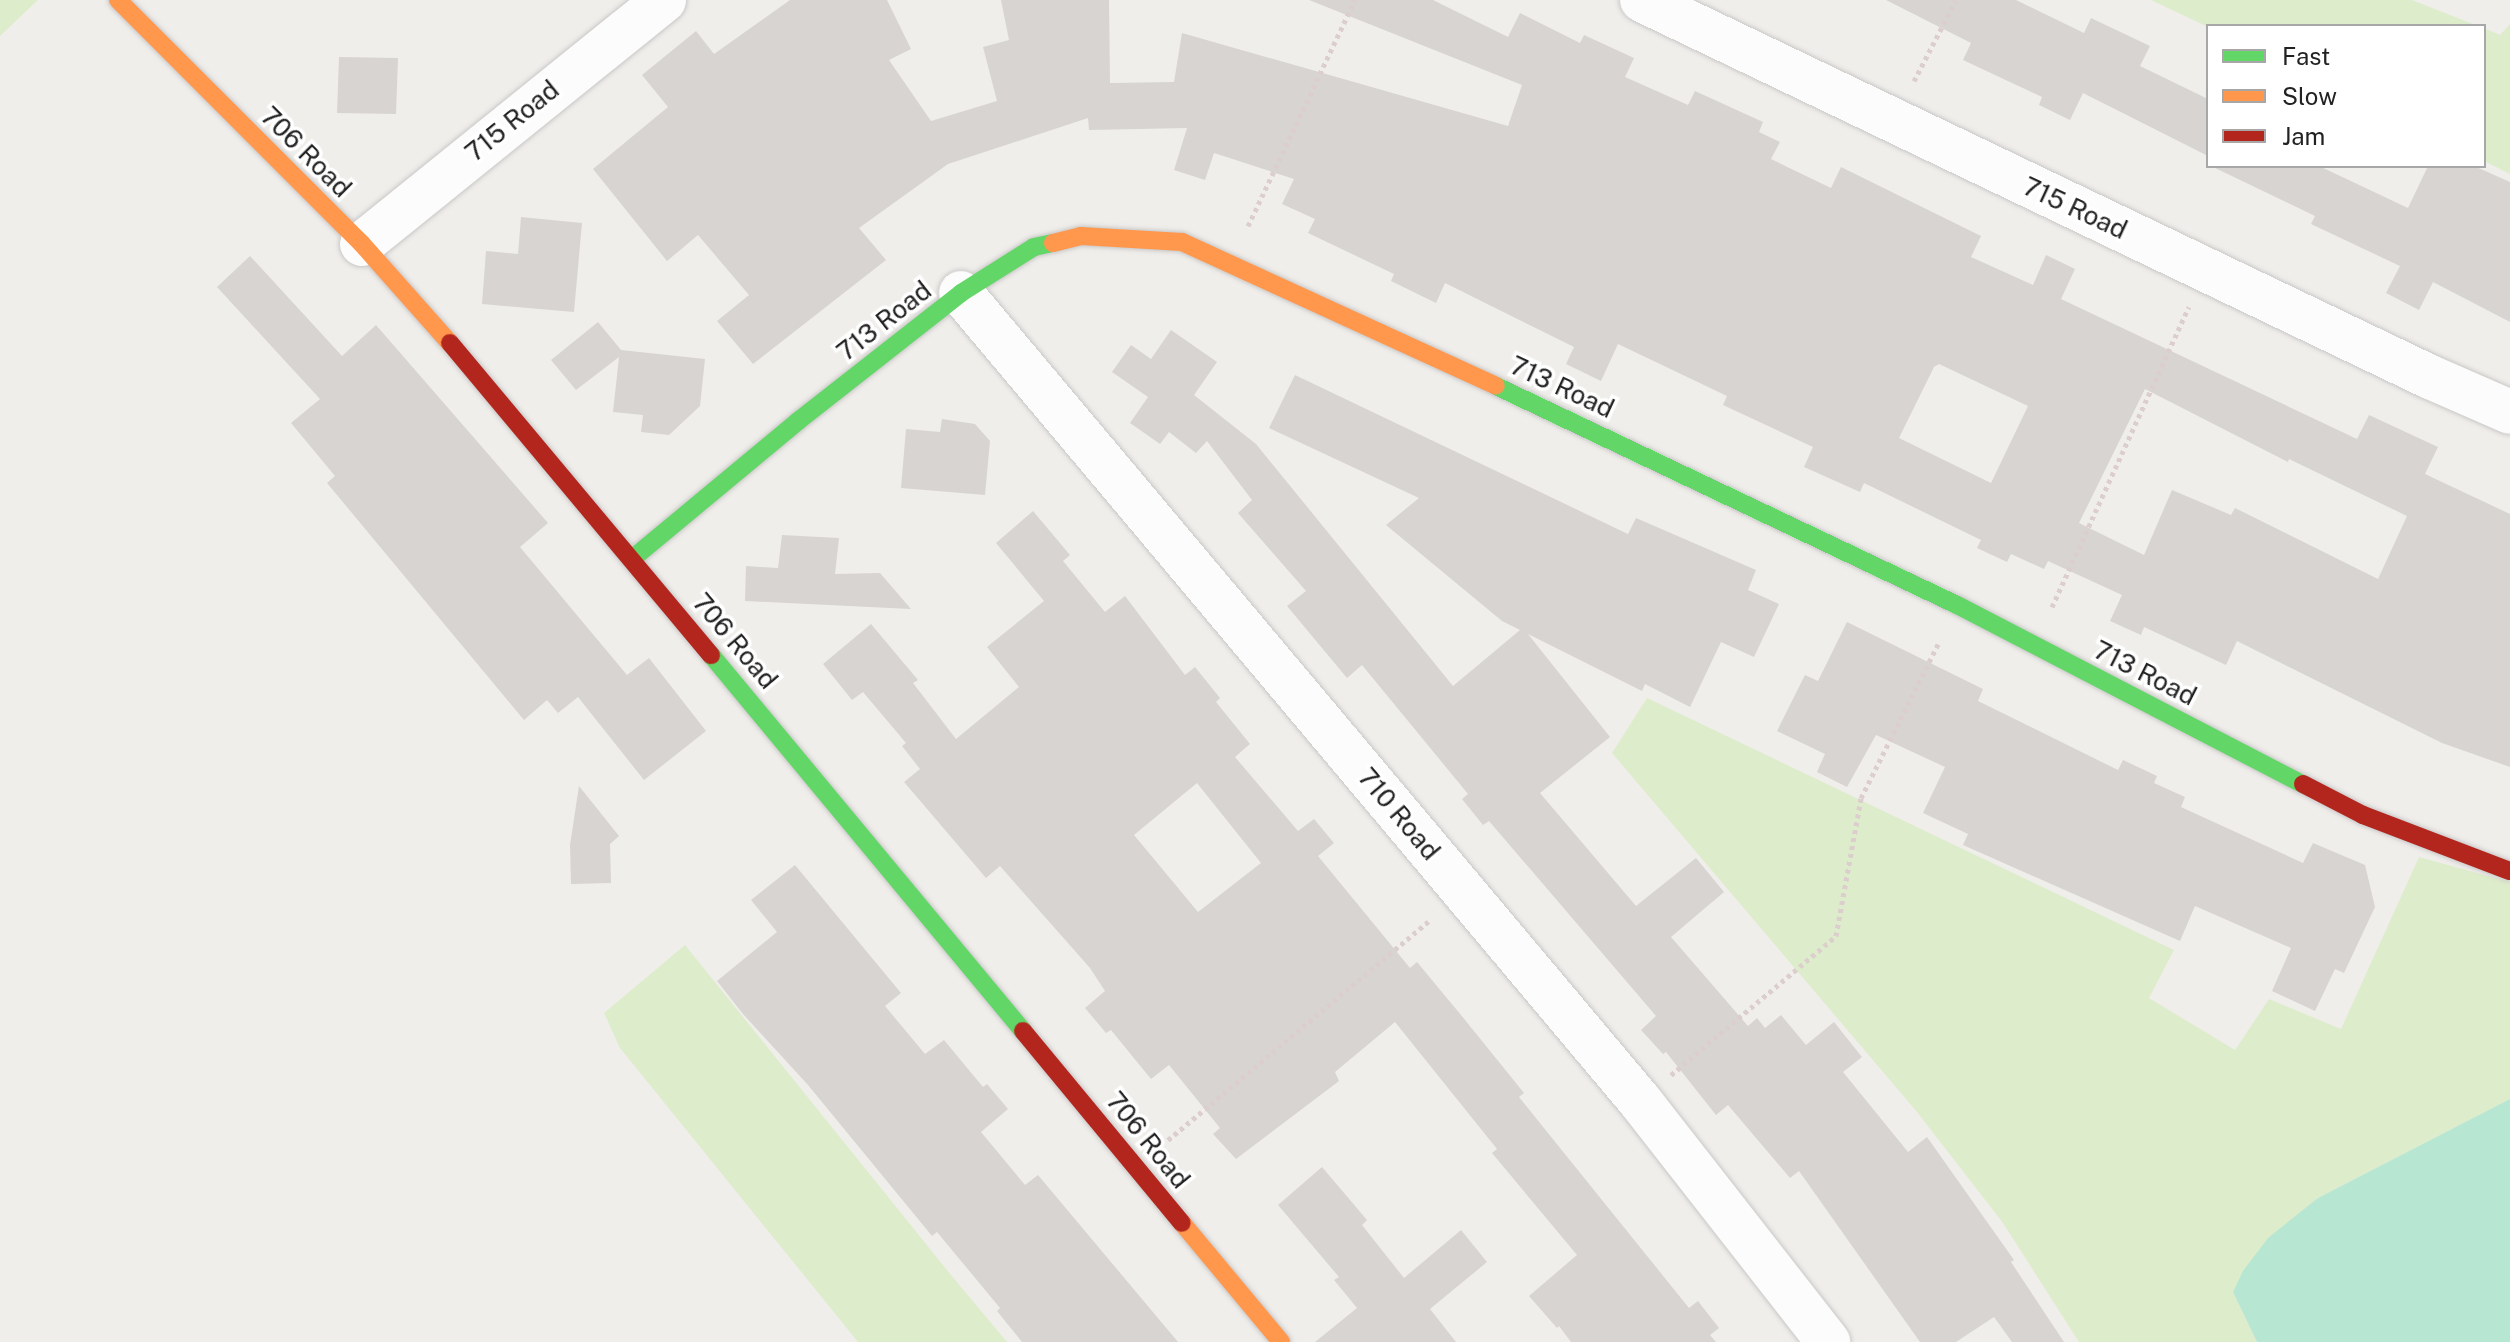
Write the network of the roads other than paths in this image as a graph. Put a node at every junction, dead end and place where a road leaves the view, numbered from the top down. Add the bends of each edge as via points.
1 (118, 0) edge
2 (664, 0) edge
3 (1642, 0) edge
4 (362, 244) junction
5 (961, 293) junction
6 (2510, 412) edge
7 (632, 559) junction
8 (2510, 871) edge
9 (1281, 1342) edge
10 (1828, 1342) edge

1 - 4 street, 706 Road
2 - 4 street, 715 Road
3 - 6 street, 715 Road
4 - 7 street, 706 Road
5 - 7 street, 713 Road
5 - 8 street, 713 Road via 1034,247 1081,236 1182,242 1957,605 2363,815
5 - 10 street, 710 Road via 1640,1101
7 - 9 street, 706 Road

